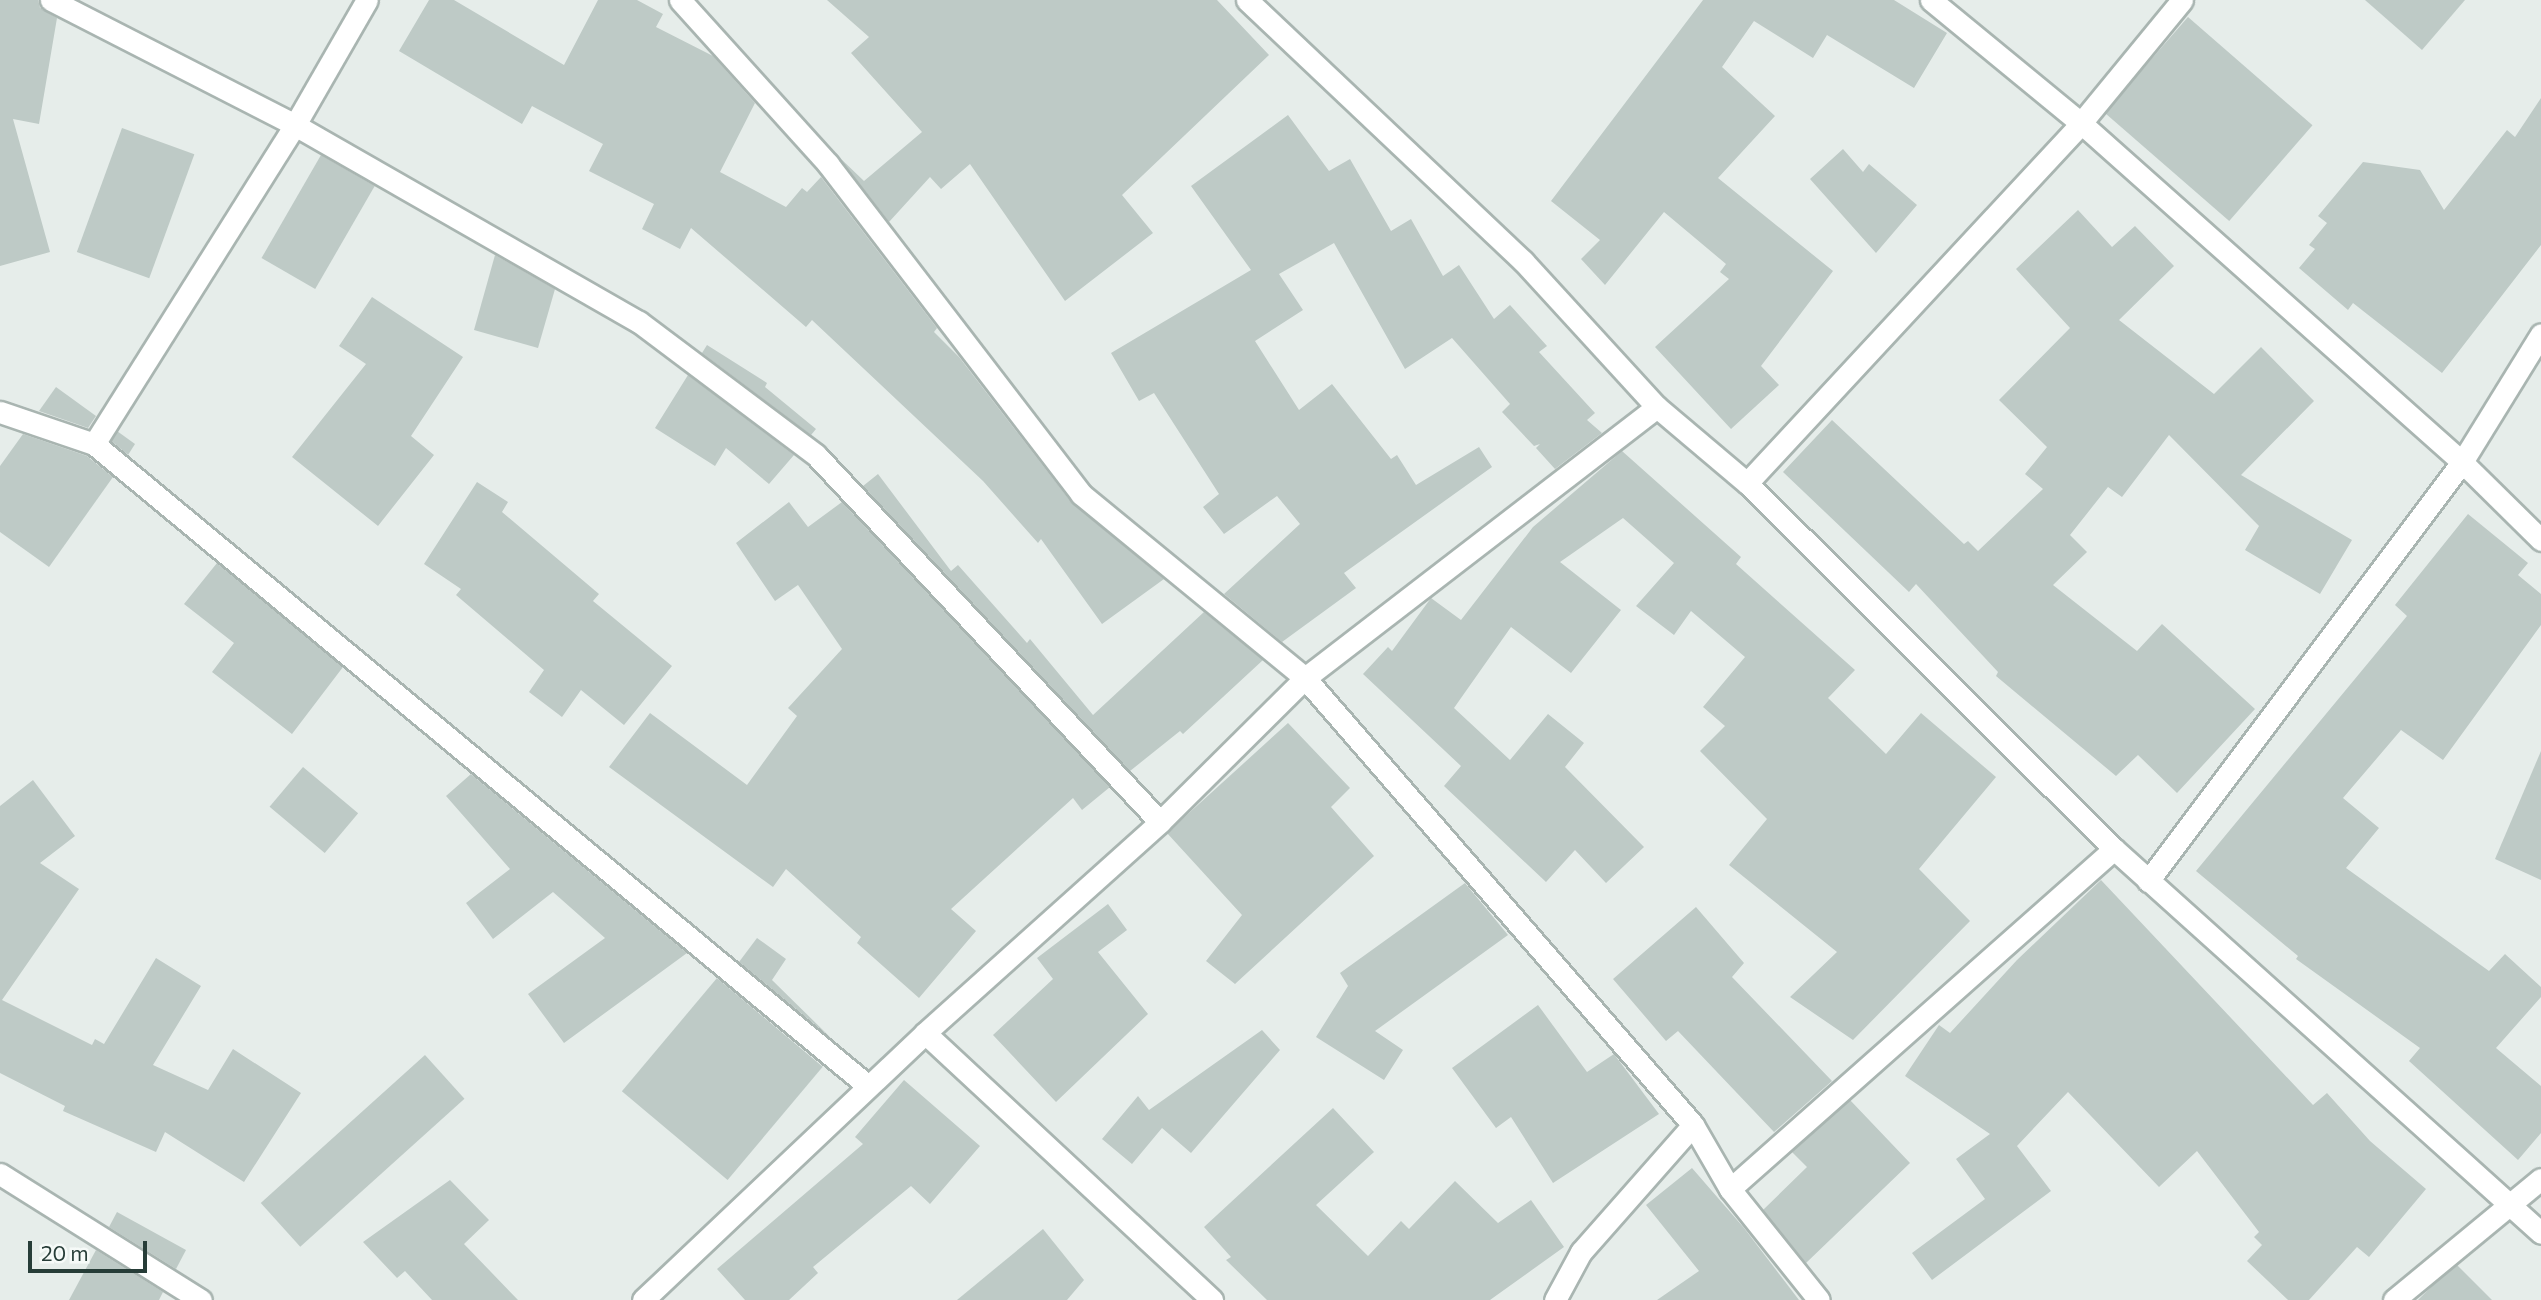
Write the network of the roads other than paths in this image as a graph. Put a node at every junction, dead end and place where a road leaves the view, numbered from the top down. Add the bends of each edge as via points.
1 (51, 0) edge
2 (367, 0) edge
3 (680, 0) edge
4 (1247, 0) edge
5 (1931, 0) edge
6 (2182, 0) edge
7 (2081, 123) junction
8 (295, 125) junction
9 (2541, 334) edge
10 (1657, 407) junction
11 (0, 412) edge
12 (94, 444) junction
13 (2462, 462) junction
14 (1747, 483) junction
15 (2541, 540) edge
16 (1306, 678) junction
17 (1160, 822) junction
18 (2114, 849) junction
19 (2148, 881) junction
20 (925, 1033) junction
21 (868, 1086) junction
22 (1693, 1125) junction
23 (0, 1174) edge
24 (2541, 1179) edge
25 (1730, 1189) junction
26 (2513, 1203) junction
27 (2541, 1233) edge
28 (201, 1300) edge
29 (643, 1300) edge
30 (1212, 1300) edge
31 (1555, 1300) edge
32 (1819, 1300) edge
33 (2394, 1300) edge

1 - 8 street
2 - 8 street
3 - 16 street via 828,164 1081,494
4 - 10 street via 1523,261
5 - 7 street
6 - 7 street
7 - 13 street
7 - 14 street
8 - 12 street
8 - 17 street via 639,322 816,455
9 - 13 street
10 - 14 street
10 - 16 street
11 - 12 street
12 - 21 street
13 - 15 street
13 - 19 street
14 - 18 street
16 - 17 street
16 - 22 street
17 - 20 street
18 - 19 street
18 - 25 street
19 - 26 street via 2462,1166
20 - 21 street
20 - 30 street
21 - 29 street
22 - 25 street
22 - 31 street via 1581,1252
23 - 28 street
24 - 26 street
25 - 32 street
26 - 27 street
26 - 33 street

